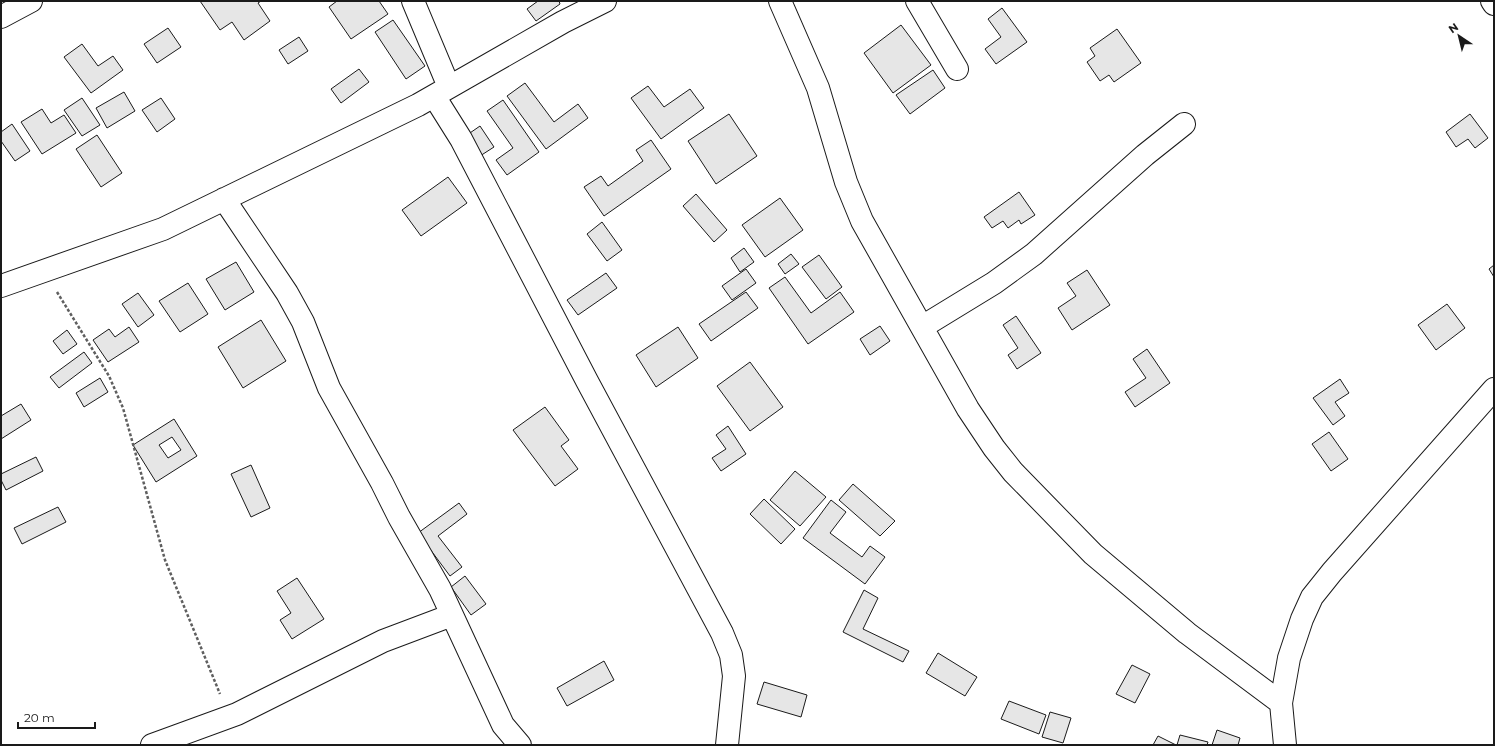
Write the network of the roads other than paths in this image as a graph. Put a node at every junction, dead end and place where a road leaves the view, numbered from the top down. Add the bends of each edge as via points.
1 (31, 1) edge
2 (413, 1) edge
3 (605, 1) edge
4 (780, 1) edge
5 (917, 1) edge
6 (1492, 1) edge
7 (1494, 4) edge
8 (1, 17) edge
9 (957, 69) dead end
10 (442, 91) junction
11 (1184, 124) dead end
12 (224, 199) junction
13 (1, 286) edge
14 (922, 327) junction
15 (1494, 389) edge
16 (452, 615) junction
17 (1280, 703) junction
18 (152, 745) edge
19 (520, 745) edge
20 (727, 745) edge
21 (1285, 745) edge

1 - 8 street
2 - 10 street
3 - 10 street
4 - 14 street via 818,88 846,182 862,221
5 - 9 street
6 - 7 street
10 - 12 street
10 - 20 street via 461,139 722,633 731,656 734,676
11 - 14 street via 1145,155 1034,254 994,283
12 - 13 street via 162,229
12 - 16 street via 300,316 329,388
14 - 17 street via 968,409 1013,472 1093,554 1187,633
15 - 17 street via 1312,596 1289,658
16 - 18 street via 382,641 223,719
16 - 19 street via 503,725
17 - 21 street

